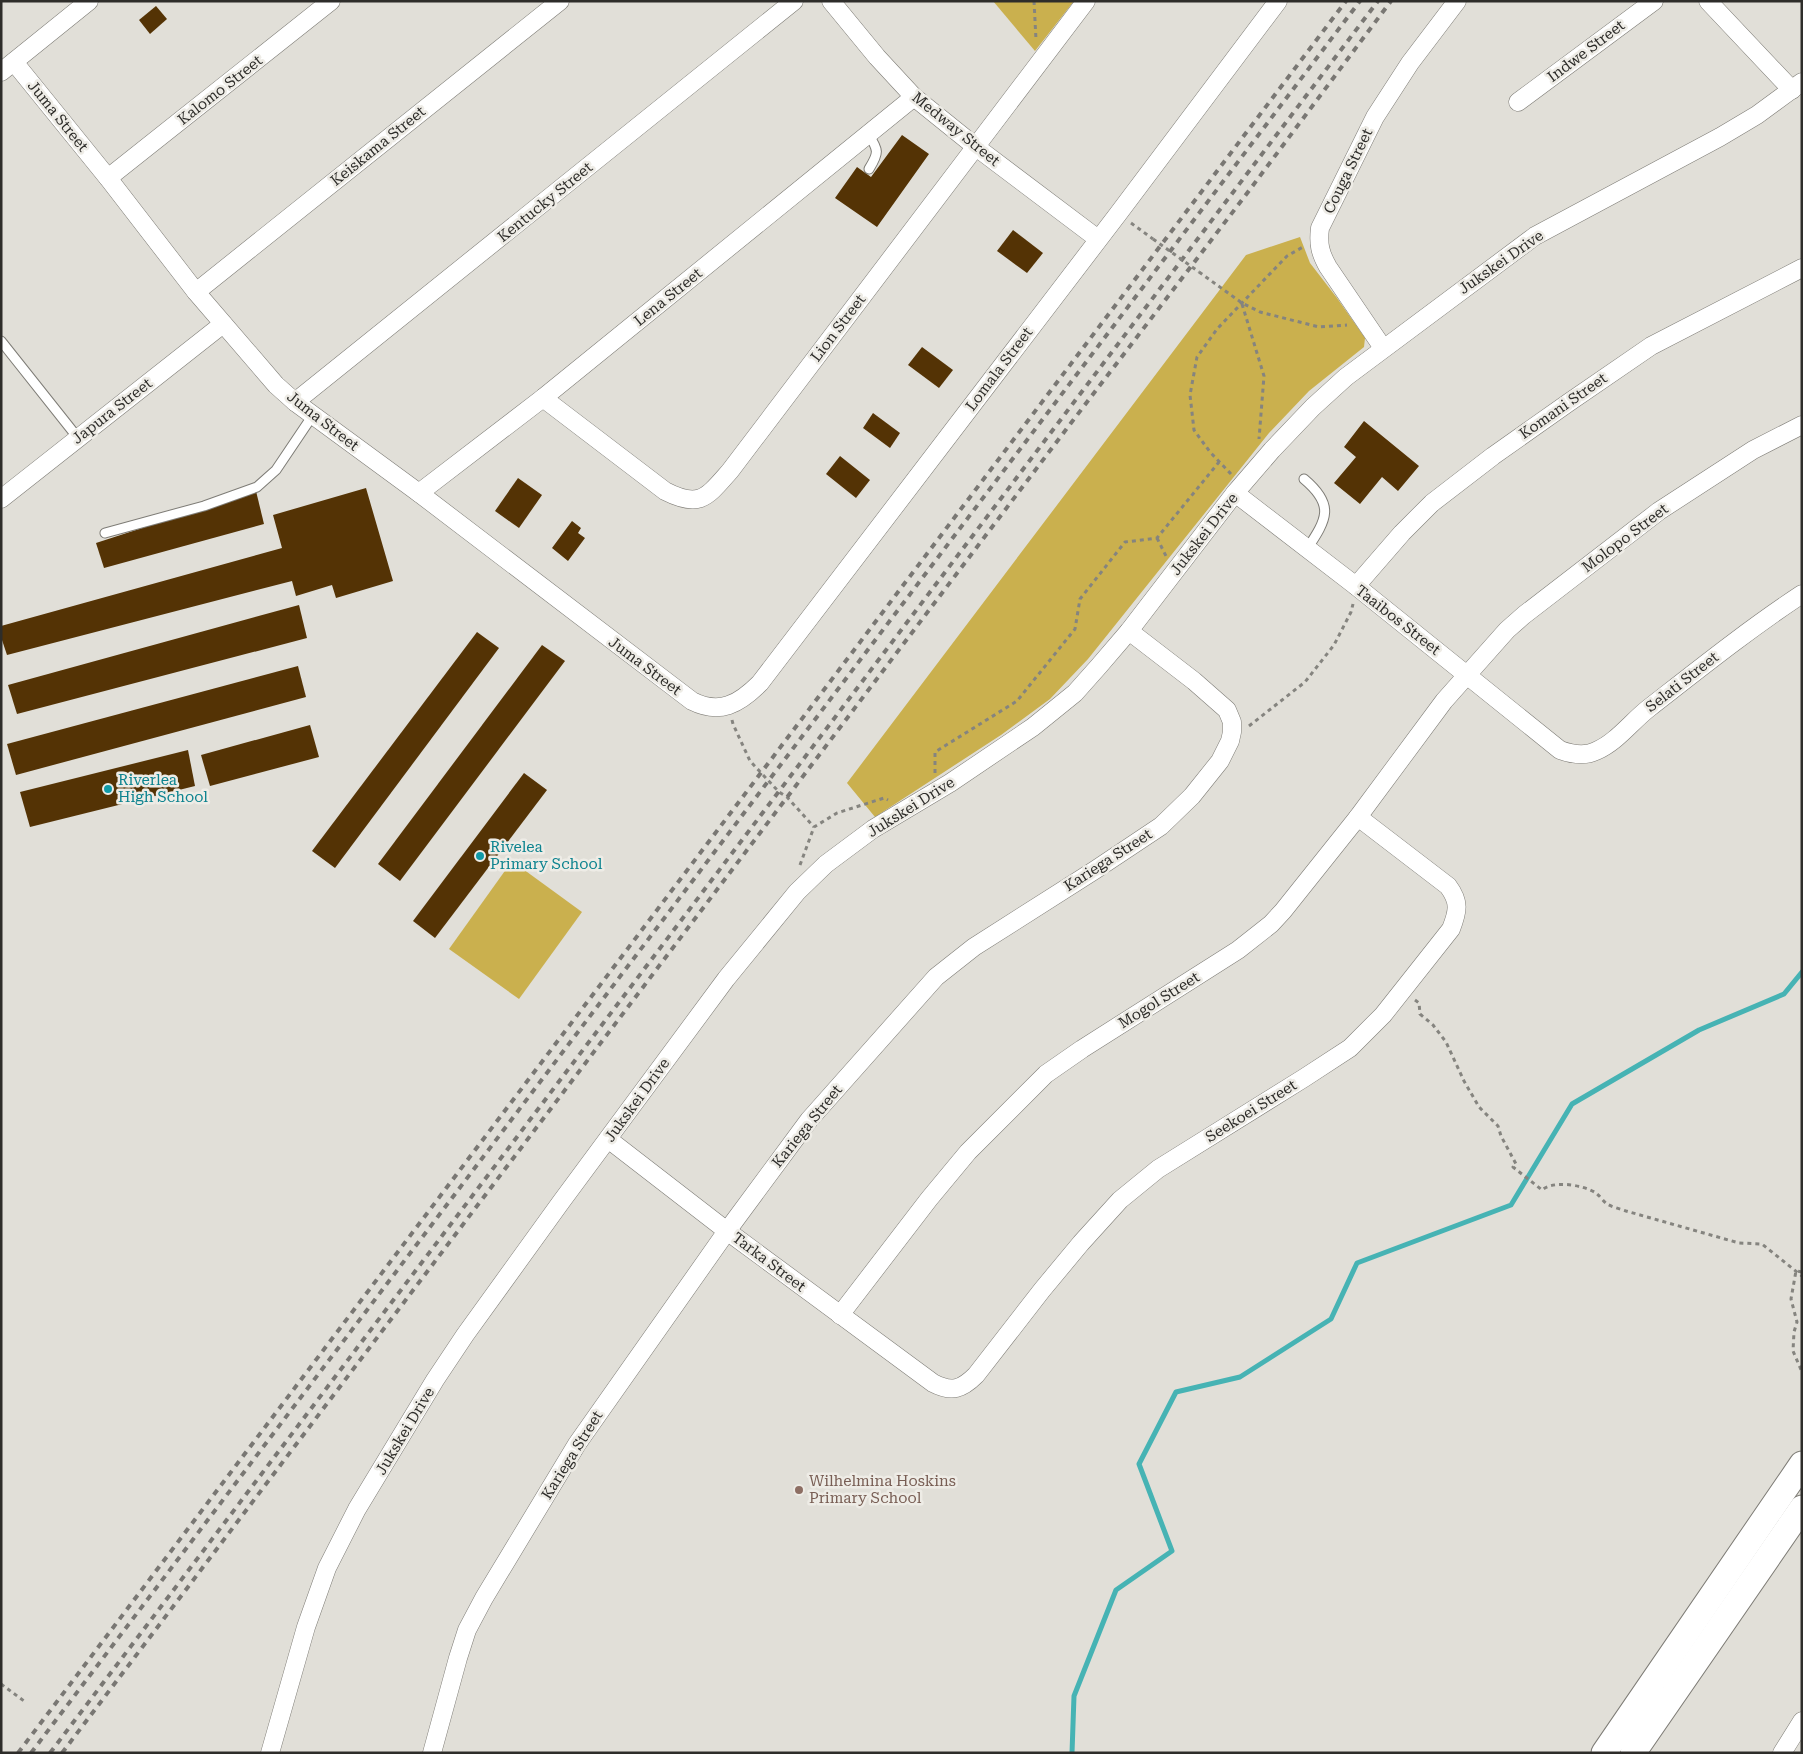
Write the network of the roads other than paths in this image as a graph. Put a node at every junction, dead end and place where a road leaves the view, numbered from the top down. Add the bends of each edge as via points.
1 (89, 1) edge
2 (331, 1) edge
3 (560, 1) edge
4 (794, 1) edge
5 (831, 1) edge
6 (1086, 1) edge
7 (1278, 1) edge
8 (1457, 1) edge
9 (1654, 1) edge
10 (1708, 1) edge
11 (8, 67) edge
12 (1797, 86) edge
13 (914, 97) junction
14 (1518, 102) dead end
15 (868, 134) junction
16 (976, 147) junction
17 (868, 169) dead end
18 (108, 178) junction
19 (1098, 239) junction
20 (1802, 268) edge
21 (196, 292) junction
22 (223, 324) junction
23 (1, 341) edge
24 (1383, 348) junction
25 (543, 398) junction
26 (295, 402) junction
27 (313, 416) junction
28 (1802, 425) edge
29 (78, 438) junction
30 (1304, 479) dead end
31 (1239, 488) junction
32 (419, 493) junction
33 (1, 499) edge
34 (105, 532) dead end
35 (1307, 549) junction
36 (1356, 586) junction
37 (1802, 594) edge
38 (1129, 631) junction
39 (1467, 675) junction
40 (703, 706) joint
41 (1560, 750) joint
42 (1358, 817) junction
43 (608, 1139) junction
44 (727, 1231) junction
45 (840, 1315) junction
46 (933, 1383) joint
47 (1802, 1464) edge
48 (1802, 1508) edge
49 (1802, 1721) edge
50 (270, 1753) edge
51 (432, 1753) edge
52 (1604, 1753) edge
53 (1633, 1753) edge
54 (1782, 1753) edge

1 - 11 street
2 - 18 street, Kalomo Street
3 - 21 street, Keiskama Street
4 - 26 street, Kentucky Street
5 - 13 street, Medway Street
6 - 16 street, Lion Street
7 - 19 street, Lomala Street
8 - 24 street, Couga Street via 1410,63 1375,117 1320,228 1320,254
9 - 14 street, Indwe Street
10 - 12 street
11 - 18 street, Juma Street
12 - 24 street, Jukskei Drive via 1720,137 1535,236
13 - 15 street, Lena Street
13 - 16 street, Medway Street
15 - 17 lane via 877,146 877,153
15 - 25 street, Lena Street
16 - 19 street, Medway Street
16 - 25 street, Lion Street via 730,471 702,498 686,500 665,491
18 - 21 street, Juma Street
19 - 40 street, Lomala Street via 760,684 732,705
20 - 36 street, Komani Street via 1651,346 1492,456 1432,503 1402,532
21 - 22 street, Juma Street
22 - 26 street, Juma Street
22 - 29 street, Japura Street
23 - 29 lane
24 - 31 street, Jukskei Drive via 1313,407
25 - 32 street, Lena Street
26 - 27 street, Juma Street
27 - 32 street, Juma Street
27 - 34 lane via 276,470 257,487 204,506
28 - 39 street, Molopo Street via 1753,450 1659,511 1524,615
29 - 33 street, Japura Street
30 - 35 lane via 1314,487 1325,507 1322,524
31 - 35 street, Taaibos Street
31 - 38 street, Jukskei Drive
32 - 40 street, Juma Street via 644,666
35 - 36 street, Taaibos Street
36 - 39 street, Taaibos Street
37 - 41 street, Selati Street via 1769,615 1596,752 1582,755
38 - 43 street, Jukskei Drive via 1099,666 1033,727 873,830 826,864 797,892 726,979
38 - 44 street, Kariega Street via 1222,705 1230,716 1232,732 1223,754 1206,779 1161,826 974,947 936,978 809,1120
39 - 41 street, Taaibos Street
39 - 42 street, Mogol Street
42 - 45 street, Mogol Street via 1283,911 1257,936 1046,1074 968,1152
42 - 46 street, Seekoei Street via 1439,879 1455,896 1456,916 1451,929 1368,1032 1350,1048 1158,1169 1120,1200 1075,1249 969,1382 951,1388
43 - 44 street, Tarka Street
43 - 50 street, Jukskei Drive via 465,1335 338,1542 306,1626
44 - 45 street, Tarka Street
44 - 51 street, Kariega Street via 577,1444 479,1606 458,1658
45 - 46 street, Tarka Street
47 - 52 main road
48 - 53 main road
49 - 54 street

